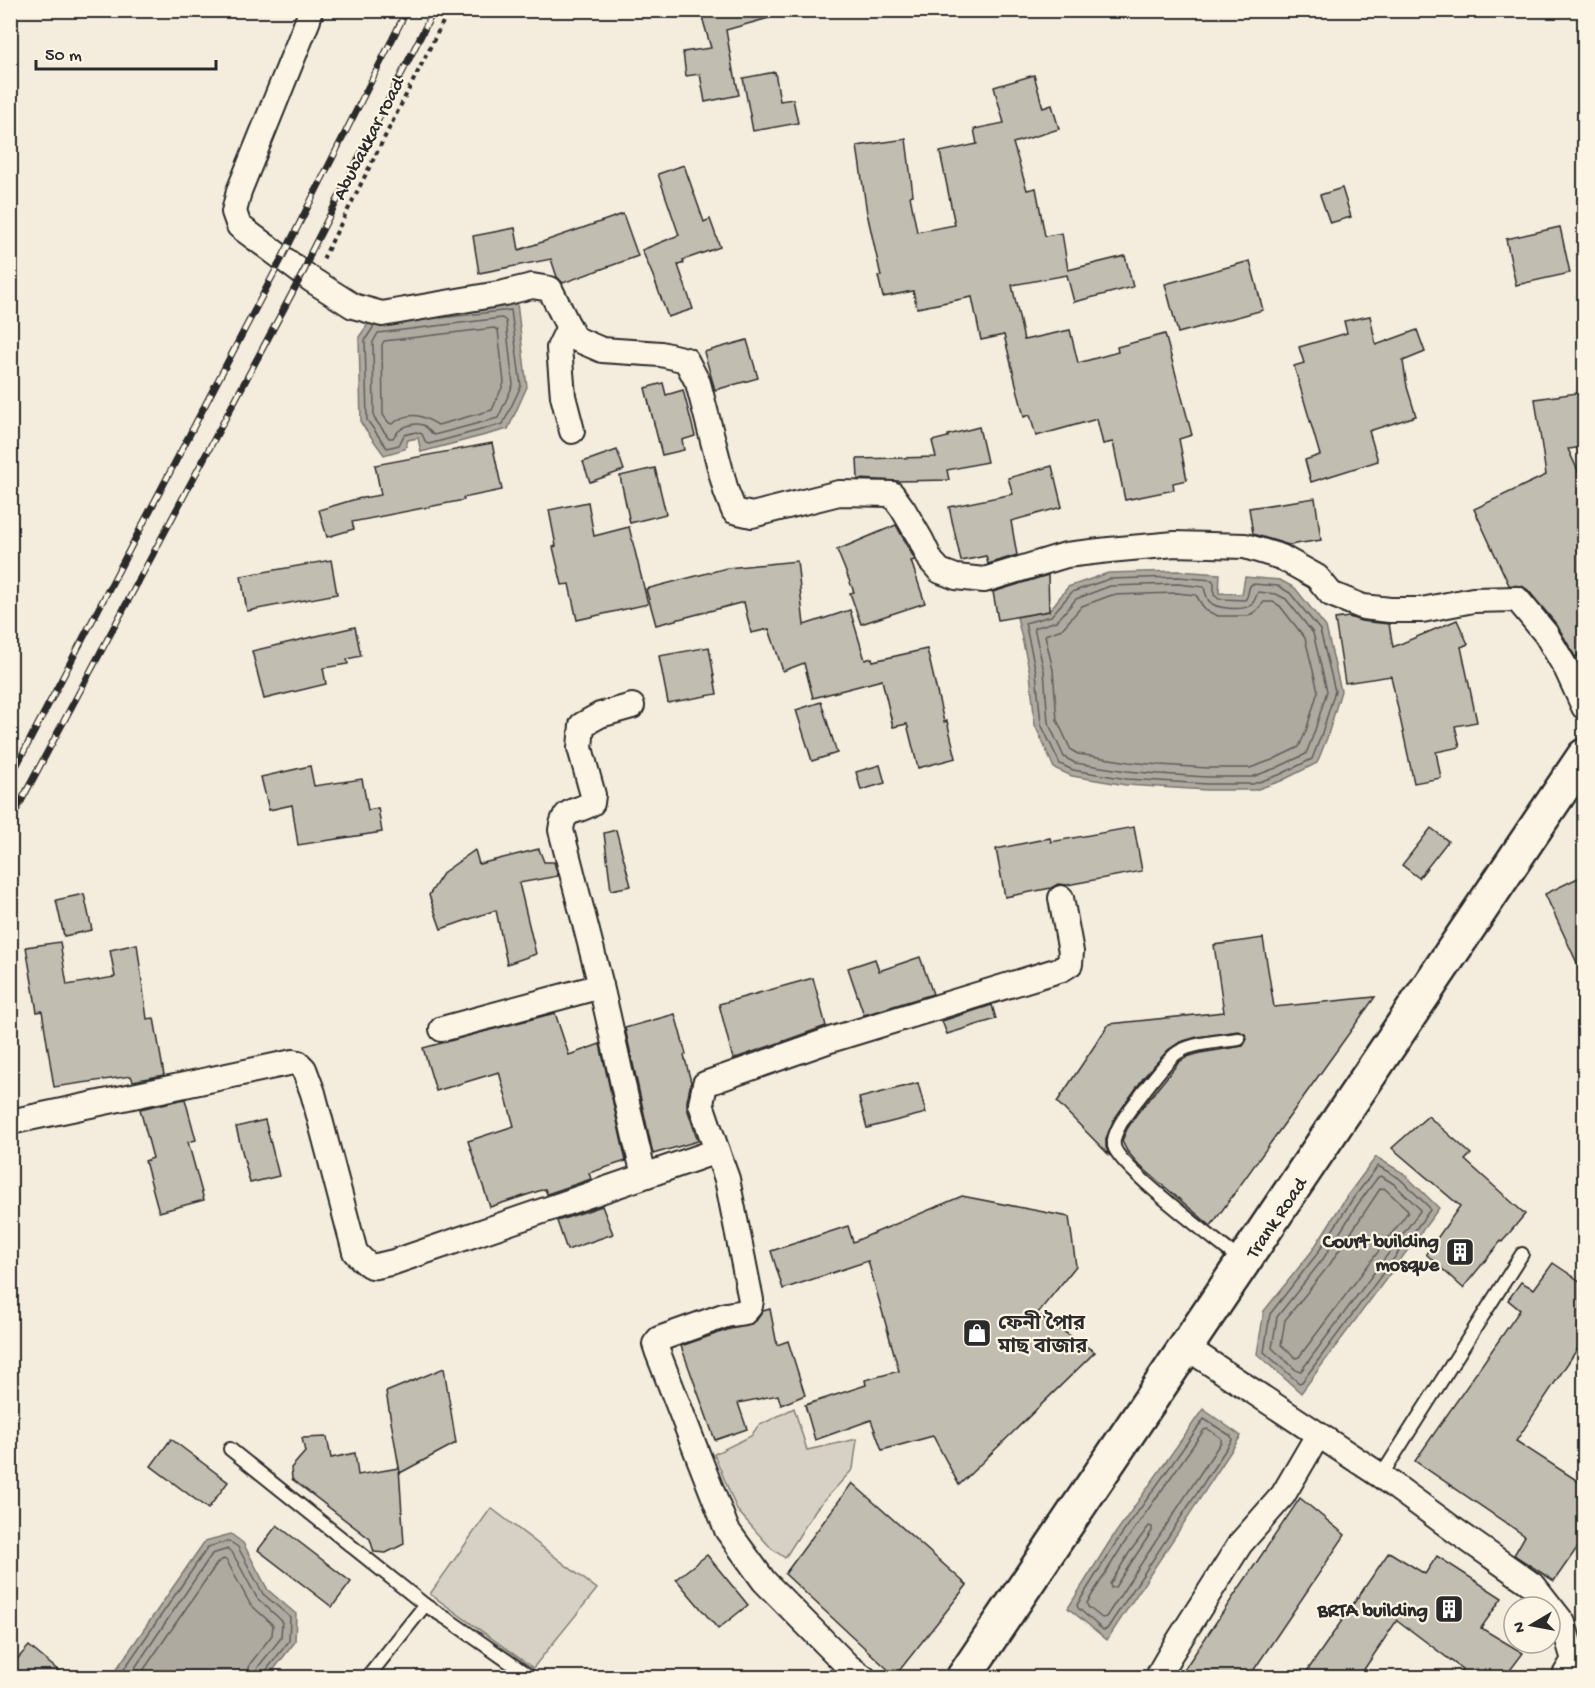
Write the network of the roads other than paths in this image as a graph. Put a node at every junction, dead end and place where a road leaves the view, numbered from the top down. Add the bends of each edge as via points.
1 (310, 10) edge
2 (569, 327) junction
3 (572, 431) dead end
4 (632, 706) dead end
5 (1584, 707) edge
6 (1584, 756) edge
7 (1061, 898) dead end
8 (601, 986) junction
9 (442, 1029) dead end
10 (1239, 1039) dead end
11 (10, 1122) edge
12 (717, 1150) junction
13 (644, 1175) junction
14 (1522, 1254) dead end
15 (1244, 1263) junction
16 (1186, 1347) junction
17 (1318, 1435) junction
18 (230, 1449) dead end
19 (1381, 1476) junction
20 (425, 1605) junction
21 (1160, 1672) dead end
22 (1573, 1673) edge
23 (367, 1677) edge
24 (532, 1677) edge
25 (864, 1677) edge
26 (963, 1677) edge

1 - 2 street via 239,191 234,212 239,226 353,306 382,314 532,286 550,289
2 - 3 street via 559,348 559,360
2 - 5 street via 574,338 602,350 661,354 686,360 698,383 734,511 752,514 839,493 892,494 931,561 940,571 956,577 984,580 1066,555 1109,550 1175,544 1245,546 1281,557 1317,577 1331,594 1363,607 1422,609 1473,600 1517,600 1546,634
4 - 8 street via 582,725 580,748 592,802 562,819 561,830
6 - 15 main road, Trank Road
7 - 12 street via 1071,952 1070,964 1062,969 705,1083 701,1104
8 - 9 street
8 - 13 street
10 - 15 lane via 1203,1044 1177,1053 1118,1128 1114,1146 1137,1176
11 - 13 street via 298,1063 313,1093 355,1252 374,1267
12 - 13 street
12 - 25 street via 728,1179 750,1306 745,1312 726,1315 659,1339 655,1344 727,1530 764,1581 849,1667
14 - 19 lane
15 - 16 main road, Trank Road
16 - 17 street
16 - 26 main road, Trank Road
17 - 19 street
17 - 21 street via 1283,1495 1240,1544
18 - 20 lane
19 - 22 street via 1534,1586 1563,1623 1574,1660
20 - 23 lane
20 - 24 lane

